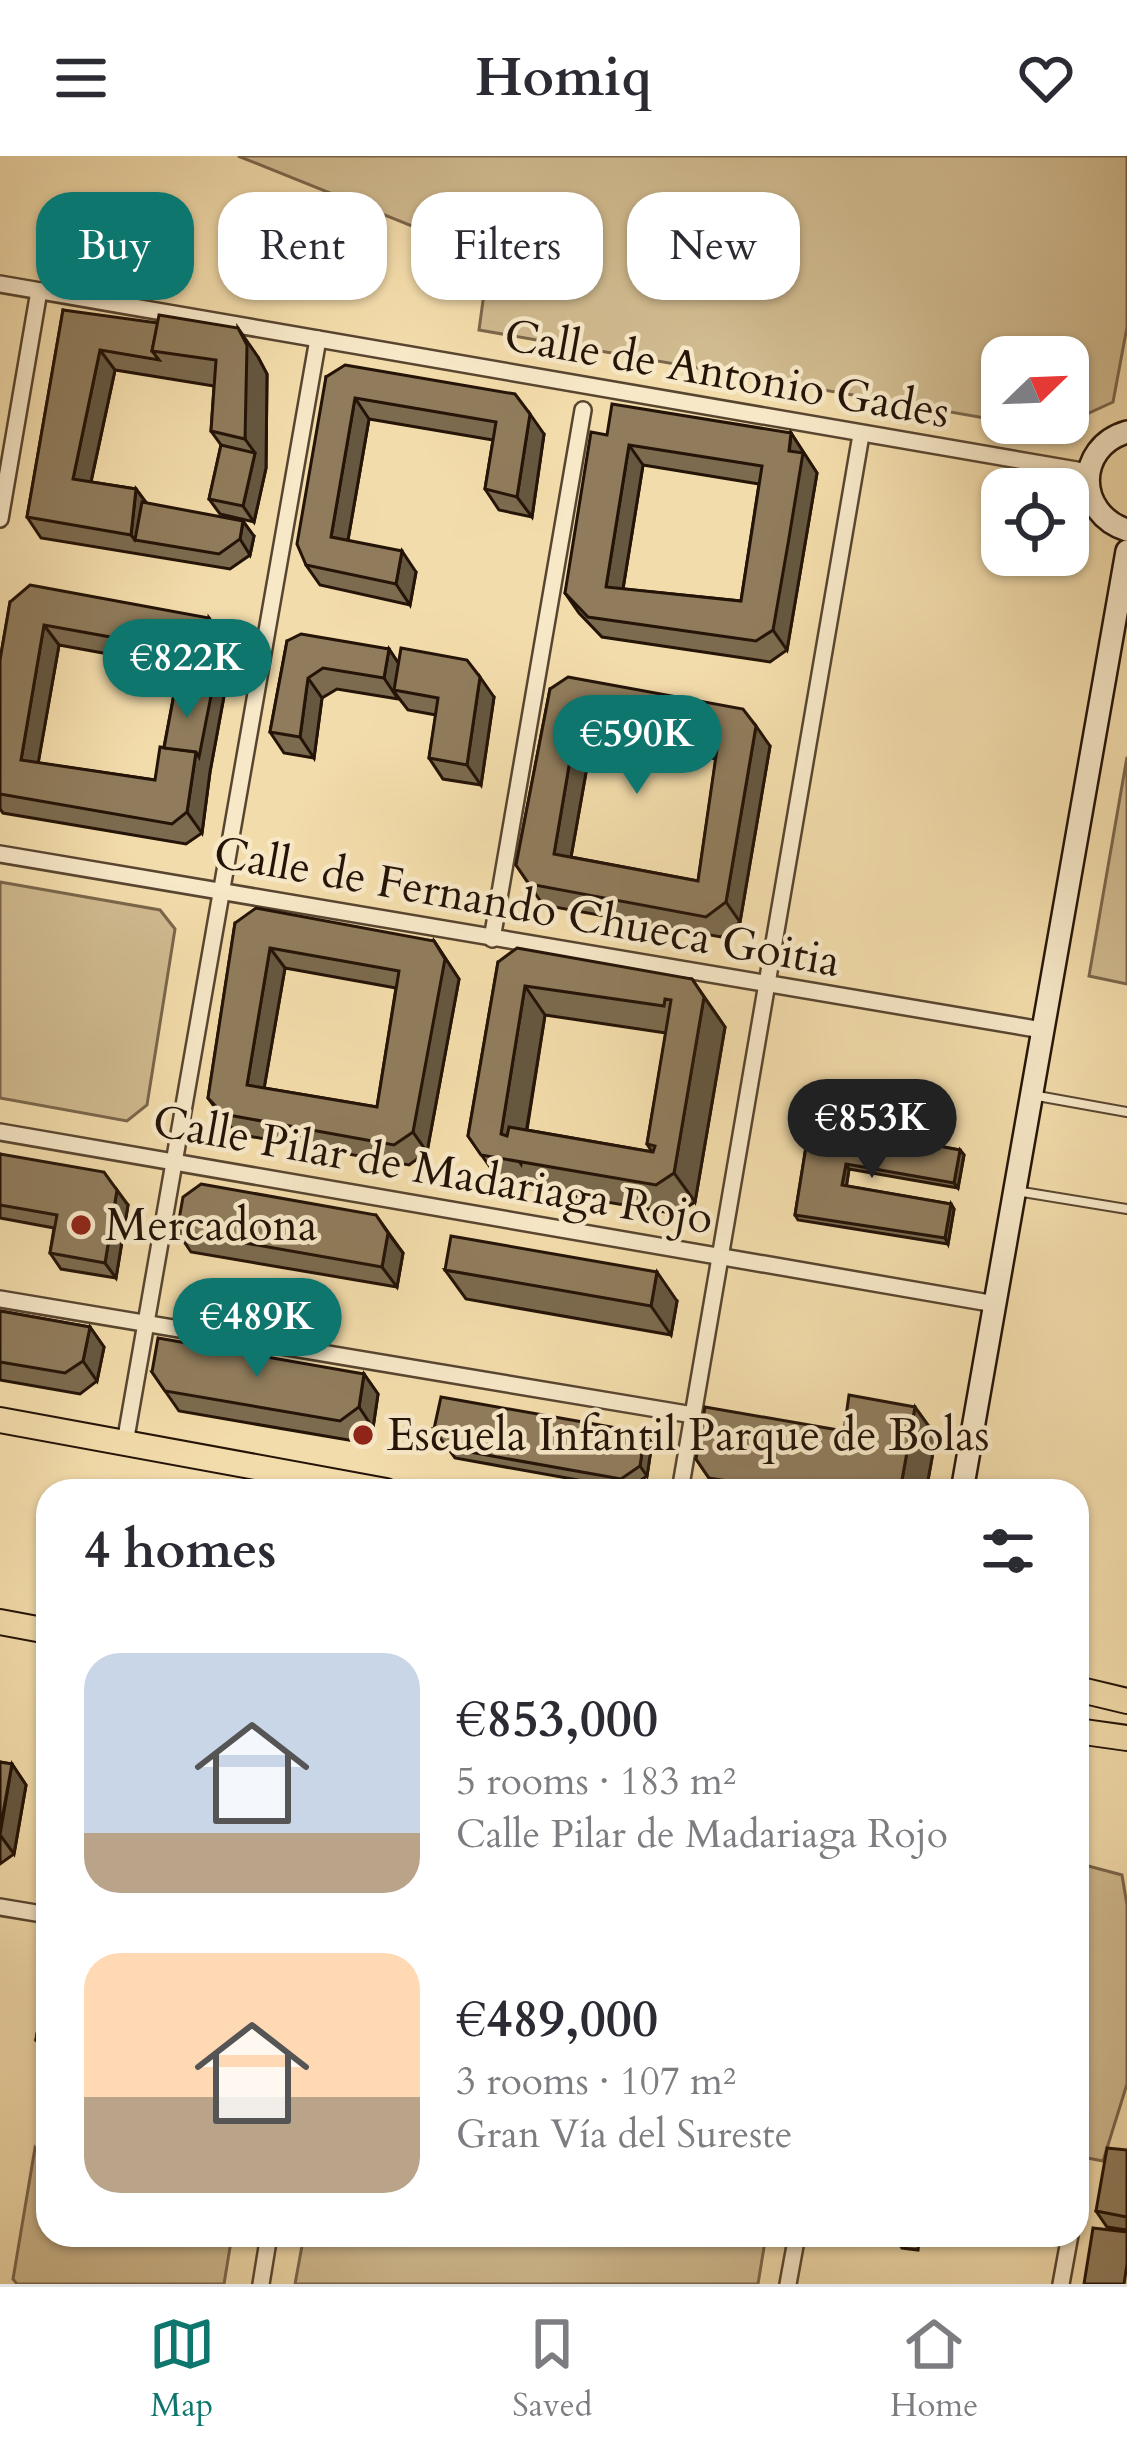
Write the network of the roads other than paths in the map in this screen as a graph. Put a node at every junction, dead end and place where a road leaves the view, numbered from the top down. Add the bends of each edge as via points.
1 (0, 284) edge
2 (36, 291) edge
3 (38, 300) edge
4 (87, 300) edge
5 (319, 339) junction
6 (584, 410) dead end
7 (1127, 432) edge
8 (861, 435) junction
9 (1063, 468) edge
10 (1089, 470) edge
11 (1089, 480) edge
12 (0, 519) edge
13 (1127, 530) edge
14 (1127, 551) edge
15 (1127, 620) edge
16 (1110, 640) junction
17 (0, 854) edge
18 (220, 892) junction
19 (492, 939) junction
20 (768, 982) junction
21 (1042, 1030) junction
22 (1030, 1095) junction
23 (1127, 1112) edge
24 (0, 1132) edge
25 (171, 1162) junction
26 (1014, 1191) junction
27 (1127, 1209) edge
28 (720, 1256) junction
29 (0, 1299) edge
30 (995, 1304) junction
31 (142, 1323) junction
32 (693, 1415) junction
33 (0, 1420) edge
34 (125, 1443) junction
35 (321, 1479) edge
36 (682, 1479) edge
37 (964, 1479) edge
38 (0, 1622) edge
39 (36, 1629) edge
40 (1089, 1691) edge
41 (1123, 1698) edge
42 (1089, 1732) edge
43 (1127, 1738) edge
44 (0, 1907) edge
45 (36, 1913) edge
46 (267, 2247) edge
47 (795, 2247) edge
48 (1068, 2247) edge
49 (261, 2284) edge
50 (788, 2284) edge
51 (1061, 2284) edge

1 - 2 street, Calle de Antonio Gades
3 - 12 street
4 - 5 street, Calle de Antonio Gades
5 - 8 street, Calle de Antonio Gades
5 - 18 street
6 - 19 street
7 - 10 main road via 1102,444
8 - 9 street, Calle de Antonio Gades
8 - 20 street
11 - 13 main road via 1092,504
14 - 16 main road
15 - 16 street
16 - 21 main road
17 - 18 street, Calle de Fernando Chueca Goitia
18 - 19 street, Calle de Fernando Chueca Goitia
18 - 25 street
19 - 20 street, Calle de Fernando Chueca Goitia
20 - 21 street, Calle de Fernando Chueca Goitia
20 - 28 street
21 - 22 main road
22 - 23 lane
22 - 26 main road
24 - 25 street, Calle Pilar de Madariaga Rojo
25 - 28 street, Calle Pilar de Madariaga Rojo
25 - 31 street
26 - 27 lane
26 - 30 main road
28 - 30 street, Calle Pilar de Madariaga Rojo
28 - 32 street
29 - 31 street
30 - 37 main road
31 - 32 street
31 - 34 street
32 - 36 street
33 - 34 main road
34 - 35 main road
38 - 39 main road
40 - 41 main road
42 - 43 main road
44 - 45 street
46 - 49 street
47 - 50 street
48 - 51 street

